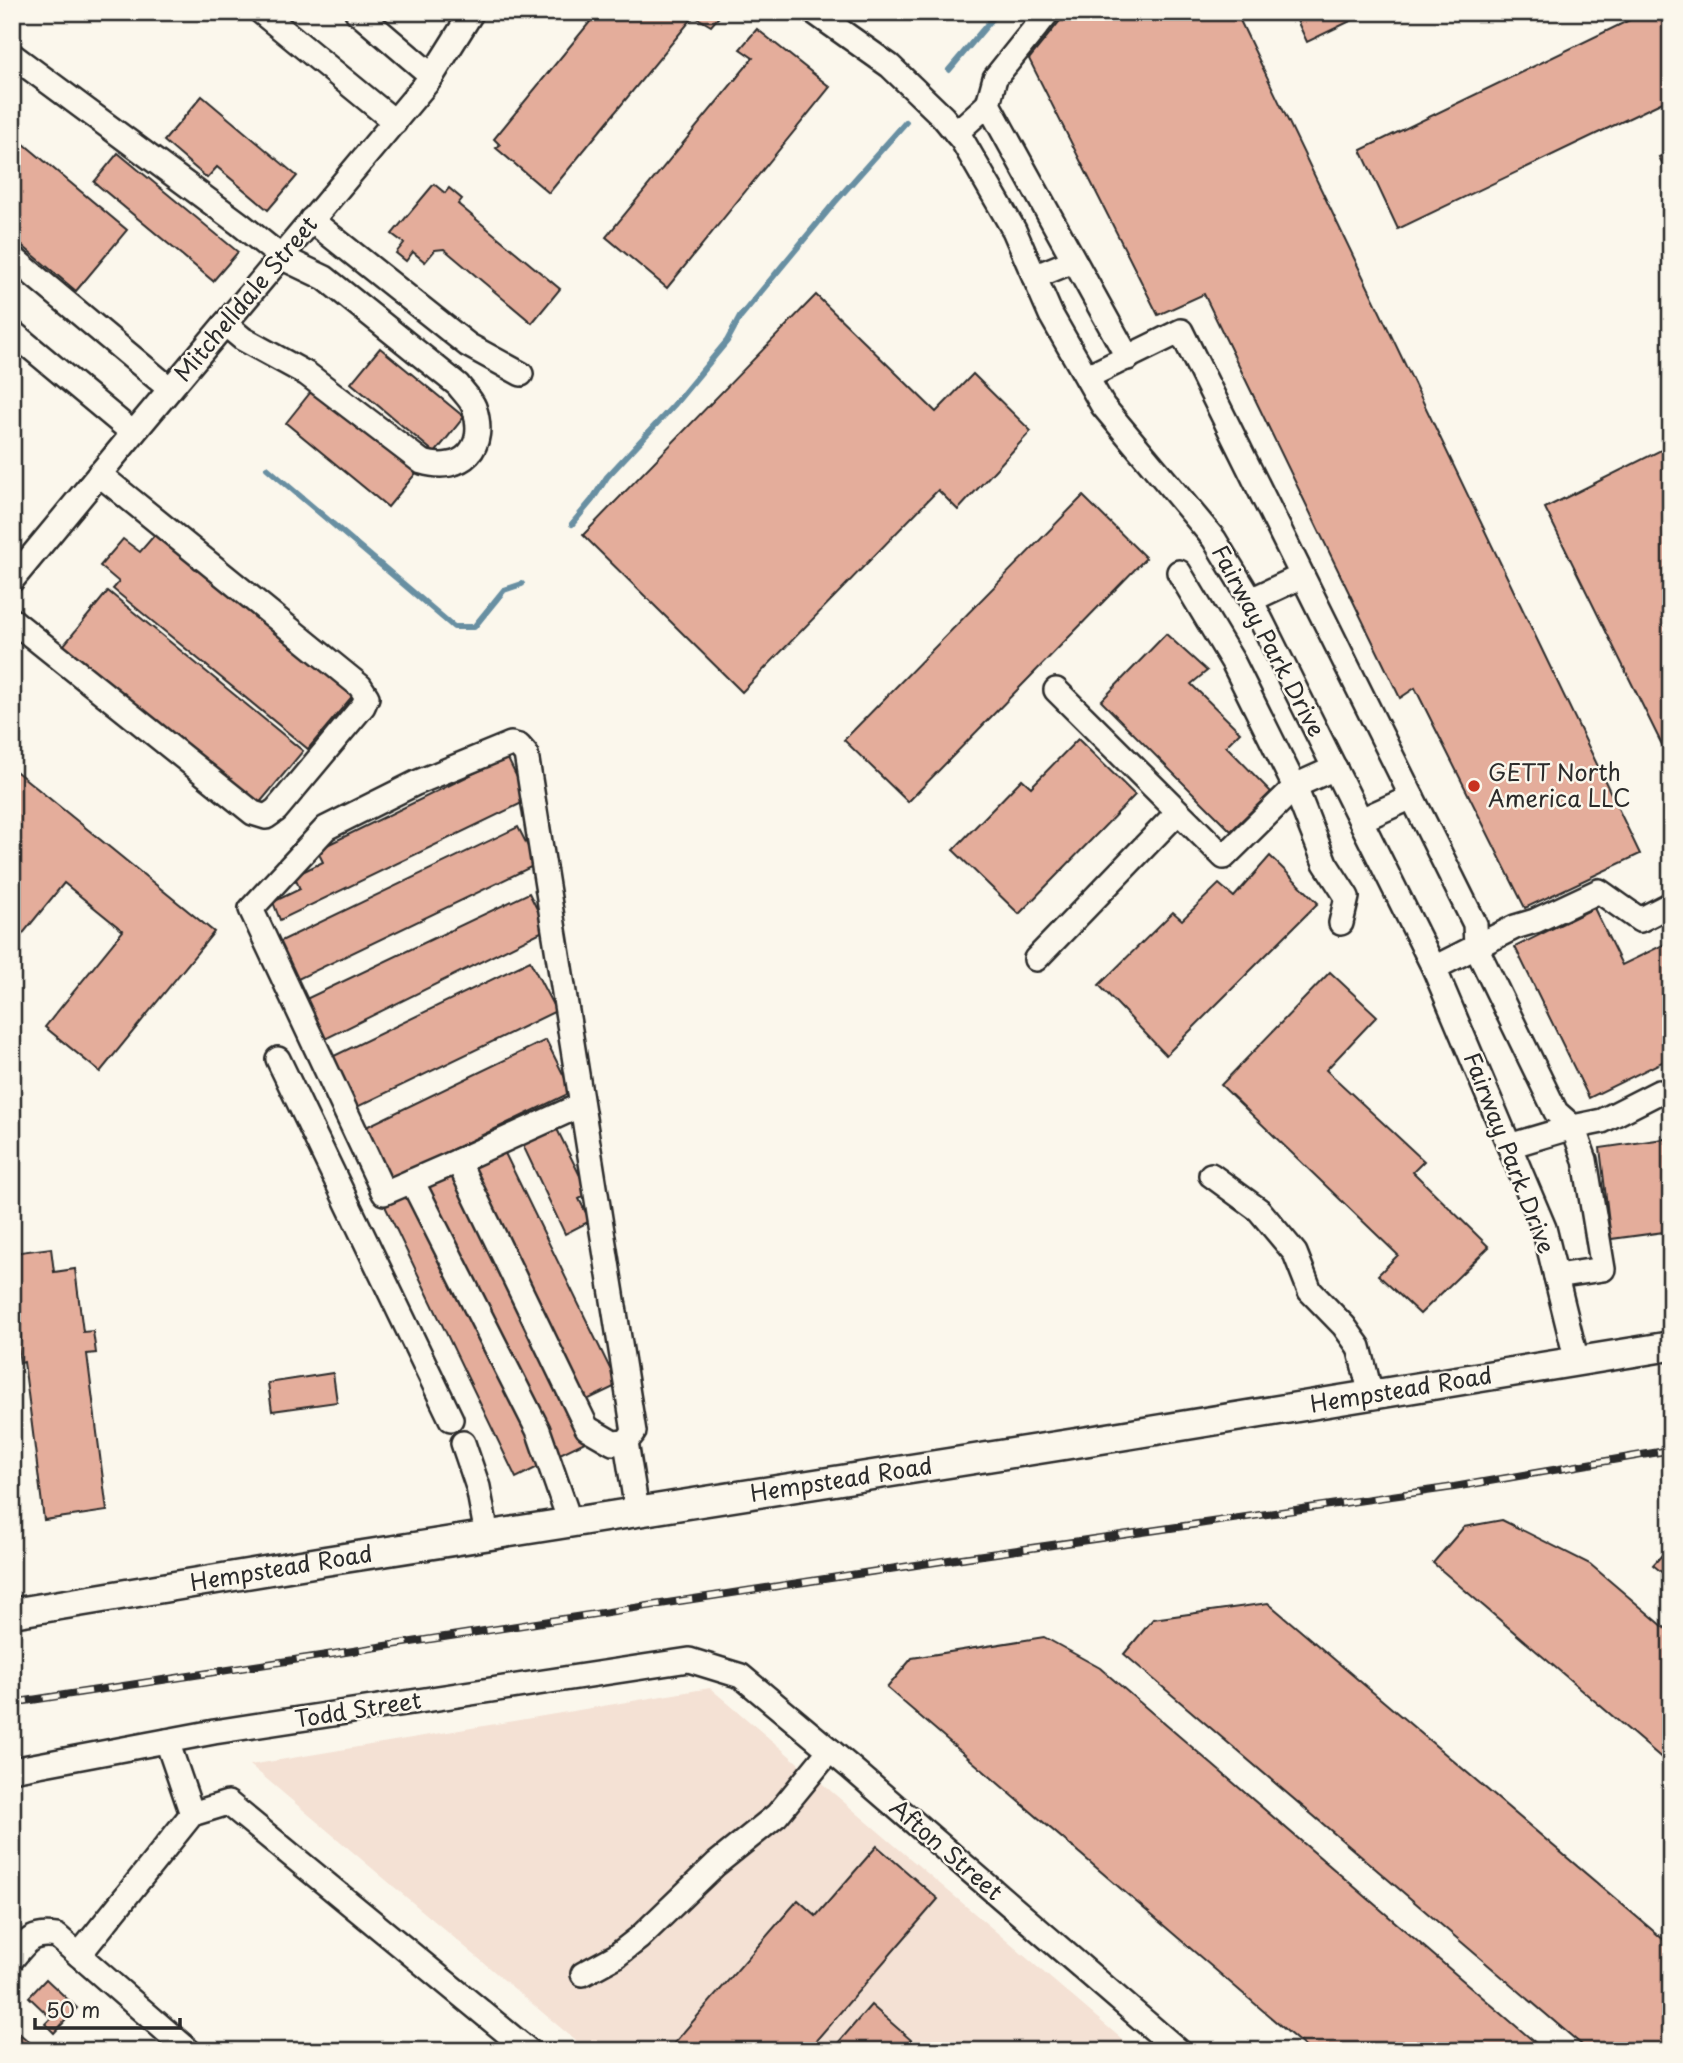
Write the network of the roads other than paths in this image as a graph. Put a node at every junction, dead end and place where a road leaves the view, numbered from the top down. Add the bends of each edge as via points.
1 (261, 12) edge
2 (357, 12) edge
3 (472, 12) edge
4 (814, 12) edge
5 (1048, 12) edge
6 (12, 55) edge
7 (432, 76) junction
8 (988, 104) junction
9 (395, 122) junction
10 (956, 133) junction
11 (311, 220) junction
12 (12, 257) edge
13 (281, 257) junction
14 (1073, 261) junction
15 (1034, 277) junction
16 (225, 324) junction
17 (12, 332) edge
18 (1128, 358) junction
19 (521, 374) dead end
20 (1087, 377) junction
21 (170, 389) junction
22 (133, 433) junction
23 (99, 474) junction
24 (1179, 572) dead end
25 (1302, 576) junction
26 (12, 580) edge
27 (1251, 600) junction
28 (12, 620) edge
29 (1056, 690) dead end
30 (1335, 768) junction
31 (1295, 787) junction
32 (1412, 797) junction
33 (1178, 812) junction
34 (1362, 820) junction
35 (1671, 904) edge
36 (1341, 923) dead end
37 (1476, 947) junction
38 (1036, 959) dead end
39 (1434, 968) junction
40 (278, 1059) dead end
41 (1659, 1091) dead end
42 (582, 1105) junction
43 (1573, 1127) junction
44 (1509, 1146) junction
45 (458, 1161) junction
46 (1210, 1175) dead end
47 (412, 1181) junction
48 (1556, 1276) junction
49 (1671, 1346) edge
50 (1577, 1362) junction
51 (1371, 1395) junction
52 (451, 1419) dead end
53 (626, 1442) junction
54 (463, 1443) dead end
55 (637, 1511) junction
56 (570, 1522) junction
57 (487, 1535) junction
58 (12, 1613) edge
59 (704, 1664) joint
60 (167, 1741) junction
61 (830, 1750) junction
62 (12, 1770) edge
63 (192, 1814) junction
64 (79, 1955) junction
65 (12, 1959) edge
66 (583, 1974) dead end
67 (189, 2051) edge
68 (529, 2051) edge
69 (1179, 2051) edge

1 - 9 street
2 - 7 street
3 - 7 street, Mitchelldale Street
4 - 10 street, Fairway Park Drive via 890,66
5 - 8 street via 995,78
6 - 13 street
7 - 9 street, Mitchelldale Street
8 - 10 street
8 - 14 street
9 - 11 street, Mitchelldale Street
10 - 15 street, Fairway Park Drive via 1014,230
11 - 13 street, Mitchelldale Street
11 - 19 street via 468,345
12 - 21 street
13 - 16 street, Mitchelldale Street
13 - 16 street via 325,278 458,385 473,404 479,426 466,458 437,466 422,462 307,374
14 - 15 street
14 - 18 street
15 - 20 street, Fairway Park Drive
16 - 21 street, Mitchelldale Street
17 - 22 street
18 - 20 street
18 - 25 street via 1181,331
20 - 27 street, Fairway Park Drive via 1103,407 1214,539
21 - 22 street, Mitchelldale Street
22 - 23 street, Mitchelldale Street
23 - 26 street, Mitchelldale Street
23 - 28 street via 360,686 367,697 363,706 266,817 254,813
24 - 31 street via 1233,662
25 - 27 street
25 - 32 street
27 - 30 street, Fairway Park Drive
29 - 33 street
30 - 31 street
30 - 34 street, Fairway Park Drive
31 - 33 street via 1224,857
31 - 36 street via 1325,863 1347,897
32 - 34 street
32 - 37 street via 1475,924
33 - 38 street
34 - 39 street, Fairway Park Drive
35 - 37 street via 1640,920 1599,891
37 - 39 street
37 - 43 street via 1556,1112
39 - 44 street, Fairway Park Drive
40 - 52 street
41 - 43 street via 1602,1122
42 - 45 street
42 - 47 street via 526,754 519,746 504,745 326,828 251,909 384,1193
42 - 53 street via 634,1432
43 - 44 street
43 - 48 street via 1585,1160 1603,1269
44 - 48 street, Fairway Park Drive via 1544,1228
45 - 47 street
45 - 53 street via 587,1428 613,1443
46 - 51 street via 1259,1210 1295,1253 1310,1291 1359,1347
47 - 56 street via 538,1430
48 - 50 street, Fairway Park Drive
49 - 50 main road, Hempstead Road
50 - 51 main road, Hempstead Road
51 - 55 main road, Hempstead Road
53 - 55 street
54 - 57 street
55 - 56 main road, Hempstead Road
56 - 57 main road, Hempstead Road
57 - 58 main road, Hempstead Road
59 - 60 street, Todd Street via 689,1660
59 - 61 street, Afton Street via 741,1676
60 - 62 street, Todd Street
60 - 63 street
61 - 66 street via 777,1815 616,1956
61 - 69 street, Afton Street
63 - 64 street
63 - 68 street via 229,1803
64 - 65 street via 57,1936 43,1934 30,1939
64 - 67 street

